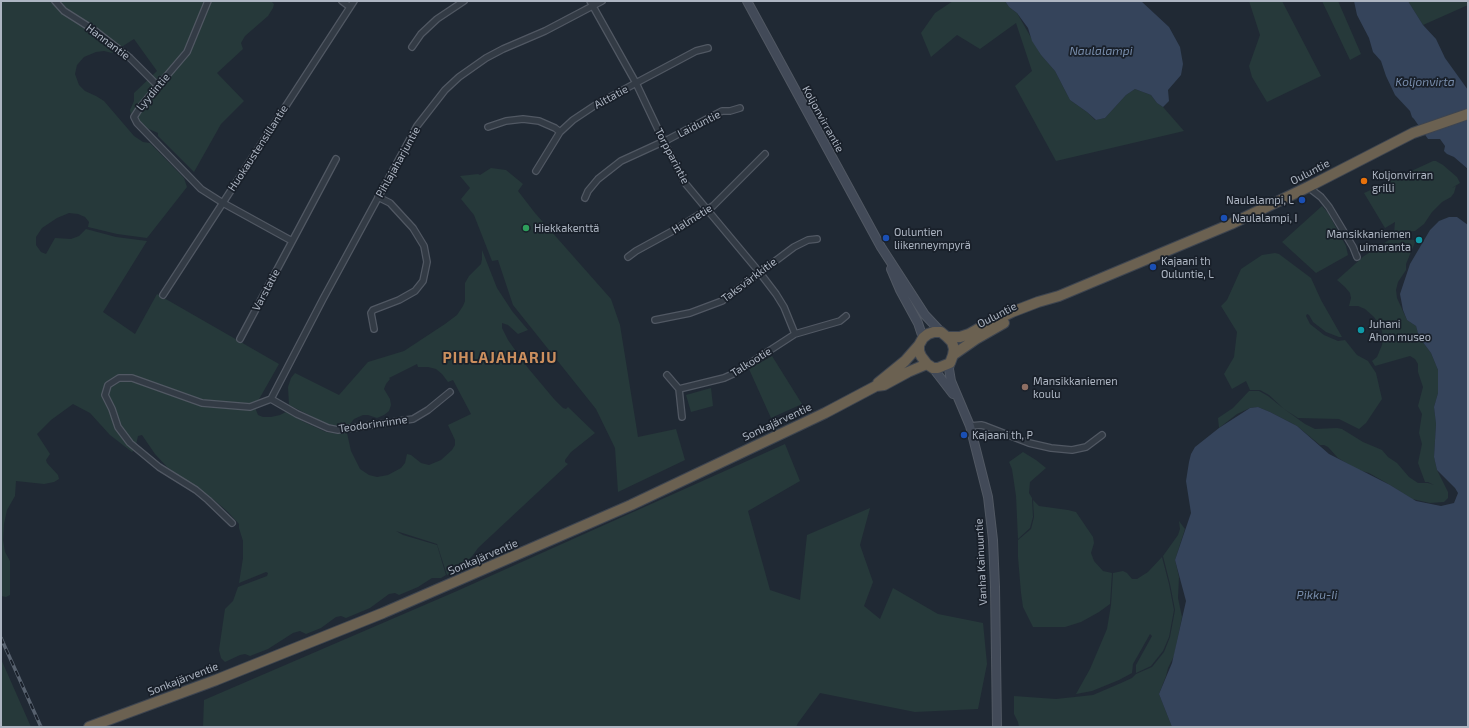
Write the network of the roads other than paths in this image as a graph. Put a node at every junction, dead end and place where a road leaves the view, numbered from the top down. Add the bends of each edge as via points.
1 (55, 1) edge
2 (208, 1) edge
3 (342, 1) edge
4 (354, 1) edge
5 (464, 1) edge
6 (602, 1) edge
7 (747, 1) edge
8 (592, 4) edge
9 (350, 7) junction
10 (412, 47) dead end
11 (708, 48) dead end
12 (636, 83) junction
13 (158, 86) junction
14 (740, 108) dead end
15 (1468, 114) edge
16 (488, 127) dead end
17 (560, 132) junction
18 (664, 142) junction
19 (765, 154) dead end
20 (336, 159) dead end
21 (536, 171) dead end
22 (1308, 187) junction
23 (378, 197) junction
24 (585, 198) dead end
25 (223, 203) junction
26 (708, 210) junction
27 (817, 239) dead end
28 (292, 241) junction
29 (881, 247) junction
30 (628, 257) dead end
31 (1357, 257) dead end
32 (760, 273) junction
33 (163, 295) dead end
34 (1053, 299) junction
35 (846, 316) dead end
36 (655, 320) dead end
37 (374, 329) dead end
38 (795, 334) junction
39 (944, 334) junction
40 (240, 339) dead end
41 (921, 342) junction
42 (952, 359) junction
43 (930, 366) junction
44 (667, 375) dead end
45 (876, 386) junction
46 (680, 389) junction
47 (450, 392) dead end
48 (272, 399) junction
49 (959, 401) junction
50 (682, 417) dead end
51 (970, 426) junction
52 (1102, 435) dead end
53 (232, 524) dead end
54 (89, 727) edge
55 (997, 727) edge

1 - 13 street, Hannantie via 64,11 130,58
2 - 13 street, Lyydintie via 187,52
3 - 9 street
4 - 9 street, Huokaustensillantie
5 - 10 street via 437,19
6 - 8 street, Pihlajaharjuntie
7 - 29 main road, Koljonvirrantie
8 - 12 street, Torpparintie
8 - 23 street, Pihlajaharjuntie via 545,31 486,58 459,77 445,90 417,126
9 - 25 street, Huokaustensillantie
11 - 12 street, Aittatie
12 - 17 street, Aittatie via 582,113
12 - 18 street, Torpparintie
13 - 25 street, Lyydintie via 136,112 134,117 137,123 201,189
14 - 18 street, Laiduntie via 722,111
15 - 22 highway, Ouluntie via 1413,133
16 - 17 street via 523,119 539,122
17 - 21 street, Aittatie
18 - 24 street, Laiduntie via 610,168 592,185
18 - 26 street, Torpparintie via 685,182
19 - 26 street, Halmetie
20 - 28 street, Varstatie
22 - 31 street via 1329,207
22 - 34 highway, Ouluntie via 1231,224
23 - 37 street via 390,203 413,228 424,246 427,262 423,281 415,292 373,310 371,313
23 - 48 street, Pihlajaharjuntie
25 - 28 street
25 - 33 street, Huokaustensillantie
26 - 30 street, Halmetie
26 - 32 street, Torpparintie
27 - 32 street, Taksvärkkitie via 808,240 794,247
28 - 40 street, Varstatie
29 - 39 main road, Koljonvirrantie via 925,315
29 - 41 main road, Koljonvirrantie via 918,324
32 - 36 street, Taksvärkkitie via 712,306
32 - 38 street, Torpparintie via 784,307
34 - 39 highway, Ouluntie via 1012,312 960,337
34 - 42 highway, Ouluntie via 993,329
35 - 38 street, Talkootie via 840,321
38 - 46 street, Talkootie via 735,374
39 - 41 highway via 928,334
39 - 42 highway via 952,342
41 - 43 highway via 921,356
41 - 45 highway, Sonkajärventie via 905,361
42 - 43 highway via 944,366
42 - 49 main road, Vanha Kainuuntie via 949,369
43 - 45 highway, Sonkajärventie via 908,372 884,385
43 - 49 main road, Vanha Kainuuntie
44 - 46 street
45 - 54 highway, Sonkajärventie via 825,413 631,505 383,613
46 - 50 street
47 - 48 street, Teodorinrinne via 428,410 413,418 338,430 322,425
48 - 53 street via 250,407 202,403 132,378 119,378 108,385 105,395 118,427 130,443 159,467 196,490
49 - 51 main road, Vanha Kainuuntie
51 - 52 street via 985,426 1029,444 1072,450 1086,447
51 - 55 main road, Vanha Kainuuntie via 988,497 993,540

